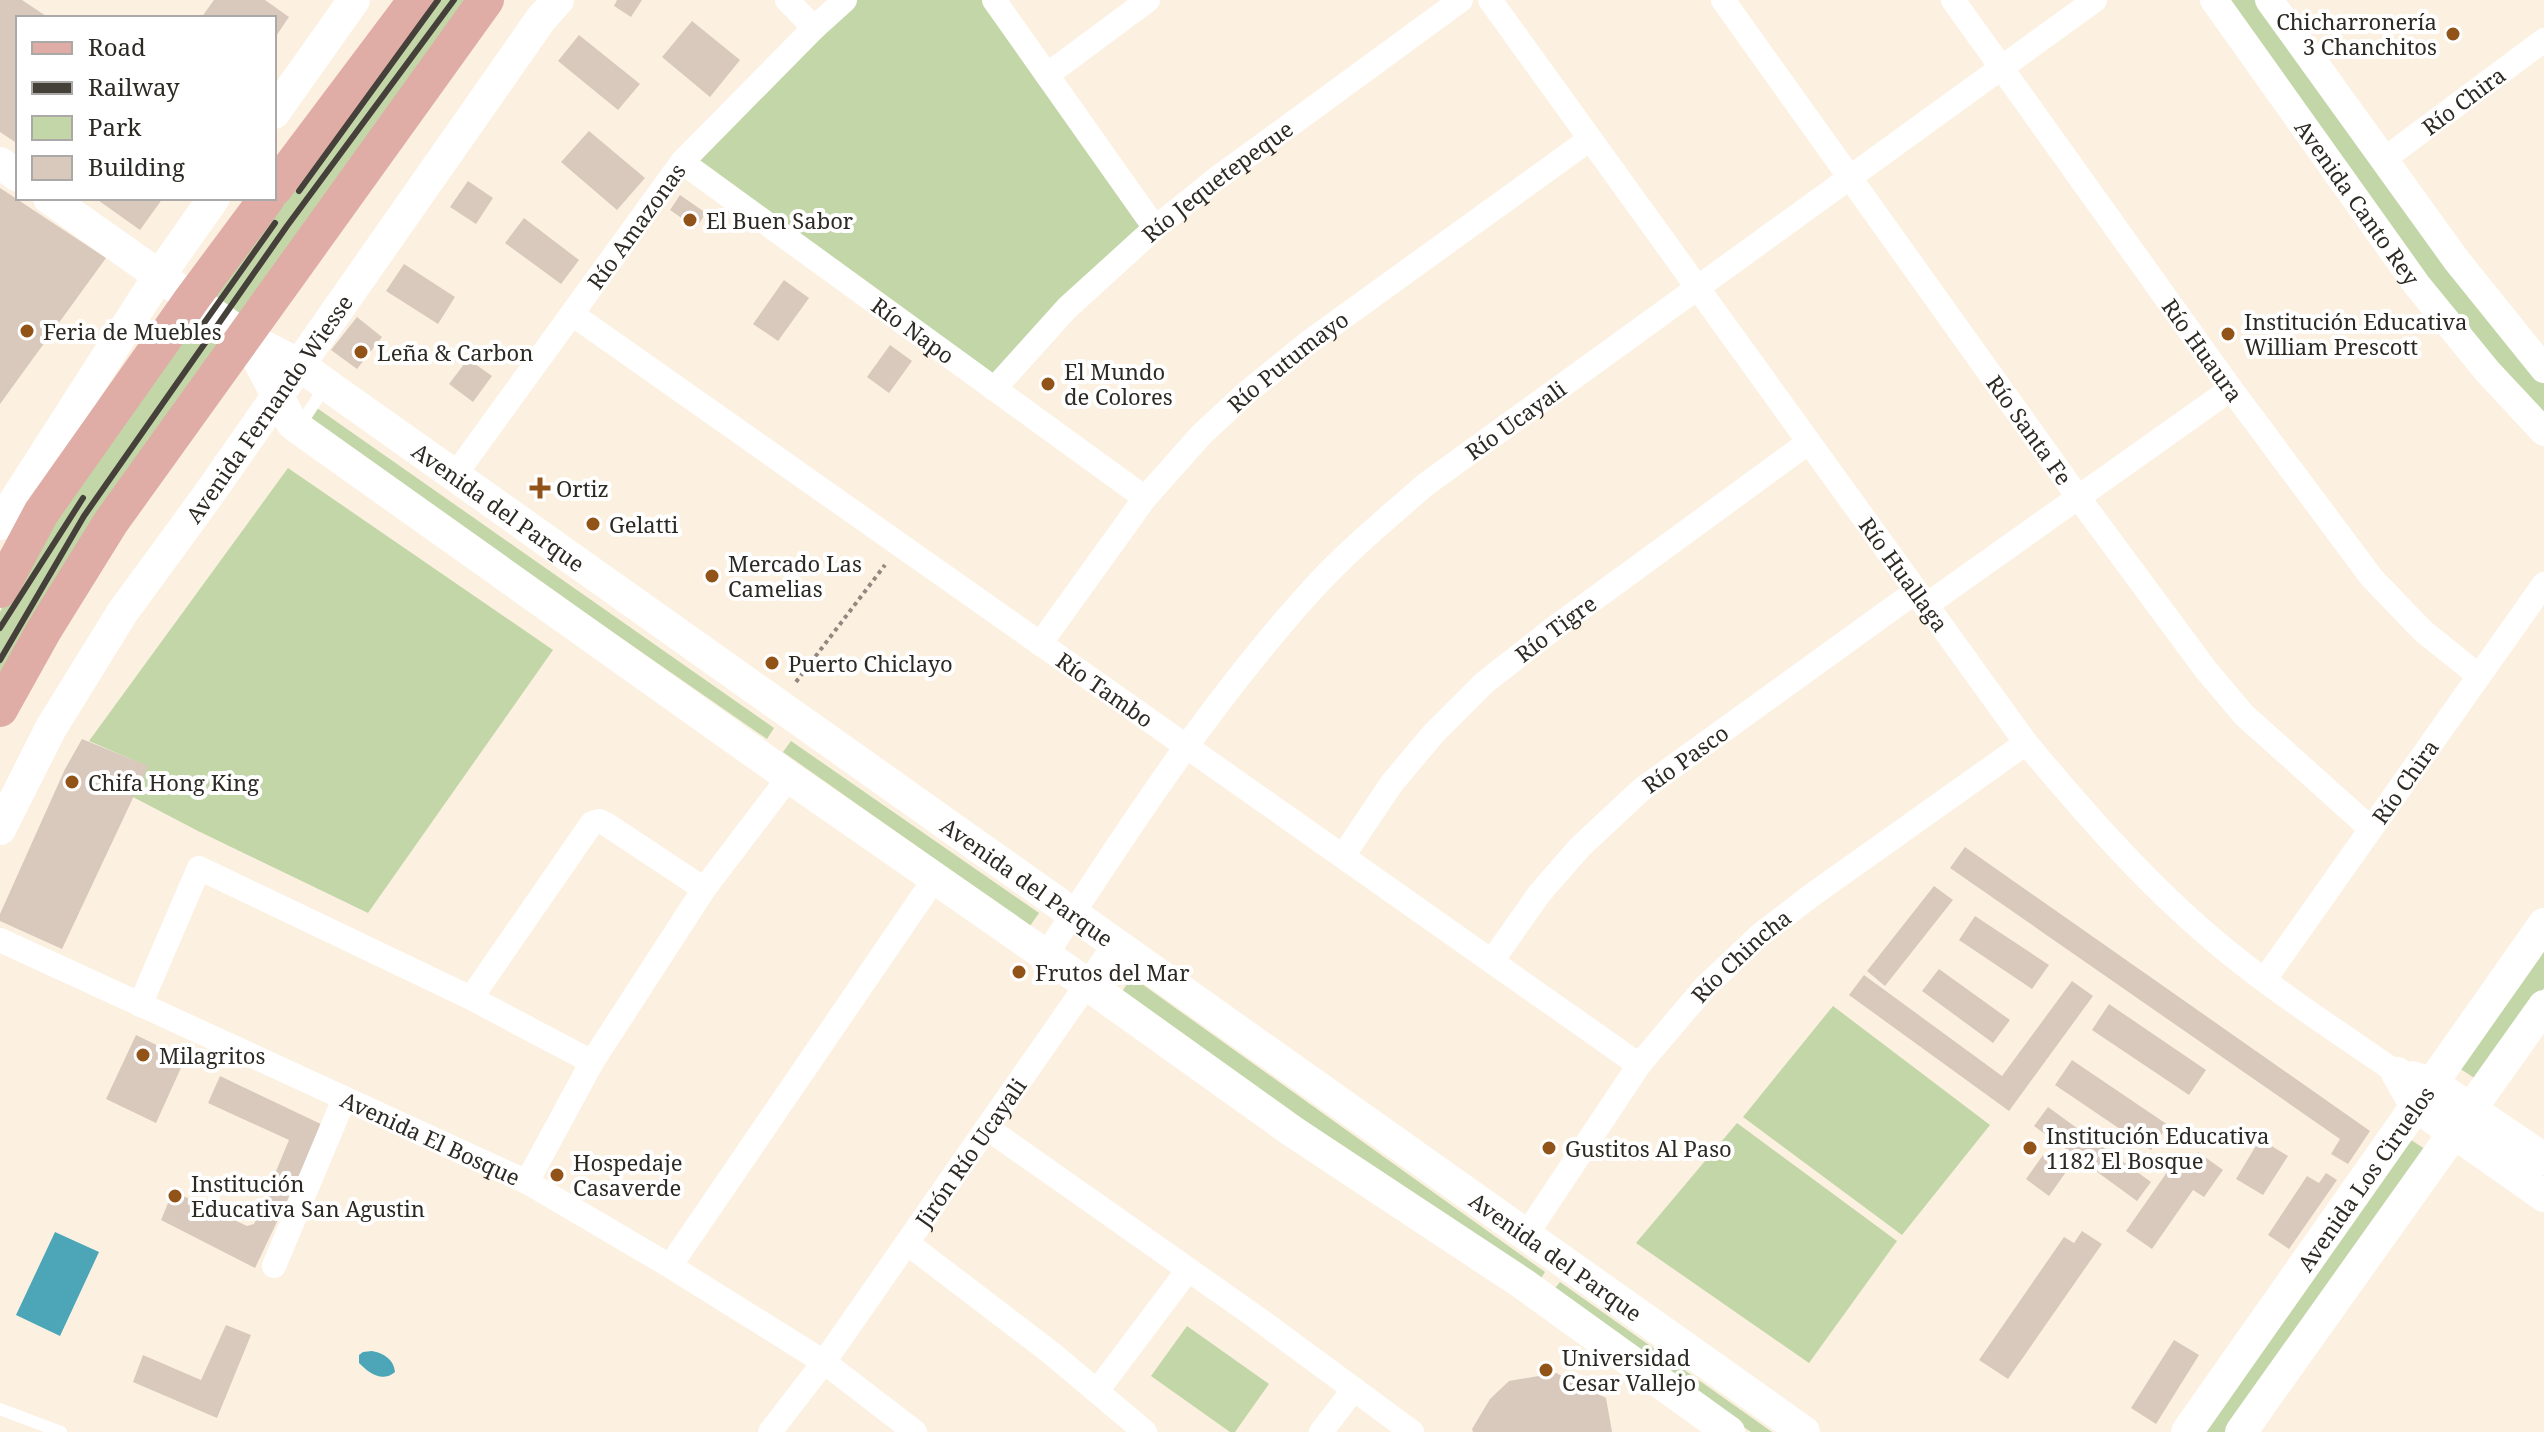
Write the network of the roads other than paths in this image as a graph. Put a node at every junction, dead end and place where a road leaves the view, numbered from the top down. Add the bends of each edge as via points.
1 (354, 0) edge
2 (416, 0) edge
3 (486, 0) edge
4 (558, 0) edge
5 (787, 0) edge
6 (845, 0) edge
7 (994, 0) edge
8 (1148, 0) edge
9 (1461, 0) edge
10 (1490, 0) edge
11 (1723, 0) edge
12 (1953, 0) edge
13 (2095, 0) edge
14 (2214, 0) edge
15 (2269, 0) edge
16 (814, 28) junction
17 (2544, 40) edge
18 (2002, 68) junction
19 (1047, 75) junction
20 (276, 110) edge
21 (1590, 139) junction
22 (2383, 160) junction
23 (682, 162) junction
24 (1850, 177) junction
25 (276, 186) edge
26 (52, 200) edge
27 (213, 200) edge
28 (266, 200) edge
29 (1155, 228) junction
30 (159, 276) junction
31 (1698, 288) junction
32 (192, 299) junction
33 (572, 314) junction
34 (246, 337) junction
35 (298, 364) junction
36 (2544, 369) edge
37 (327, 385) junction
38 (994, 389) junction
39 (2231, 389) junction
40 (277, 395) junction
41 (298, 428) junction
42 (2544, 432) edge
43 (1809, 442) junction
44 (455, 475) junction
45 (2078, 497) junction
46 (1145, 498) junction
47 (0, 524) edge
48 (2544, 584) edge
49 (0, 590) edge
50 (1920, 599) junction
51 (1040, 644) junction
52 (2479, 676) junction
53 (0, 709) edge
54 (2026, 743) junction
55 (1186, 747) junction
56 (789, 777) junction
57 (0, 829) edge
58 (2371, 829) junction
59 (1343, 856) junction
60 (935, 878) junction
61 (704, 889) junction
62 (1073, 914) junction
63 (2544, 924) edge
64 (0, 940) edge
65 (1115, 944) junction
66 (1046, 955) junction
67 (1492, 961) junction
68 (2265, 979) junction
69 (1087, 984) junction
70 (471, 998) junction
71 (140, 1005) junction
72 (2544, 1006) edge
73 (592, 1062) junction
74 (1639, 1065) junction
75 (2397, 1073) joint
76 (2424, 1094) junction
77 (344, 1099) junction
78 (2472, 1108) junction
79 (987, 1128) junction
80 (2453, 1134) junction
81 (2544, 1159) edge
82 (527, 1182) junction
83 (2544, 1196) edge
84 (1526, 1235) junction
85 (907, 1243) junction
86 (274, 1266) dead end
87 (670, 1266) junction
88 (1188, 1270) junction
89 (824, 1362) junction
90 (1354, 1389) junction
91 (1097, 1391) junction
92 (0, 1409) edge
93 (61, 1432) edge
94 (770, 1432) edge
95 (915, 1432) edge
96 (1145, 1432) edge
97 (1321, 1432) edge
98 (1412, 1432) edge
99 (1729, 1432) edge
100 (1804, 1432) edge
101 (2187, 1432) edge
102 (2241, 1432) edge

1 - 20 main road
2 - 25 main road
3 - 34 main road
4 - 35 main road, Avenida Fernando Wiesse
5 - 16 street
6 - 16 street, Río Amazonas
7 - 19 street
8 - 19 street
9 - 29 street, Río Jequetepeque
10 - 21 street, Río Huallaga
11 - 24 street, Río Santa Fe
12 - 18 street, Río Huaura
13 - 18 street, Río Ucayali
14 - 42 street, Avenida Canto Rey via 2417,285
15 - 22 street, Avenida Canto Rey
16 - 23 street, Río Amazonas
17 - 22 street, Río Chira
18 - 24 street, Río Ucayali
18 - 39 street, Río Huaura
19 - 29 street
21 - 31 street, Río Huallaga
21 - 46 street, Río Putumayo via 1287,360 1201,435
22 - 36 street, Avenida Canto Rey
23 - 33 street, Río Amazonas
23 - 38 street, Río Napo
24 - 31 street, Río Ucayali
24 - 45 street, Río Santa Fe
26 - 30 main road, Avenida del Parque
27 - 30 main road
28 - 32 main road
29 - 38 street, Río Jequetepeque via 1067,308
30 - 32 main road, Avenida del Parque
30 - 47 main road
31 - 43 street, Río Huallaga
31 - 55 street, Río Ucayali via 1425,485 1368,534 1264,645
32 - 34 main road, Avenida del Parque
32 - 49 main road via 41,513
33 - 44 street, Río Amazonas
33 - 51 street, Río Tambo
34 - 35 main road, Avenida del Parque
34 - 40 main road, Avenida del Parque
34 - 53 main road via 111,522
35 - 37 main road, Avenida del Parque
35 - 40 main road, Avenida Fernando Wiesse
37 - 41 lane
37 - 44 main road, Avenida del Parque
38 - 46 street, Río Napo
39 - 45 street, Río Pasco
39 - 52 street, Río Huaura via 2372,578 2423,631
40 - 41 main road, Avenida del Parque
40 - 57 main road, Avenida Fernando Wiesse via 122,613 51,728
41 - 56 main road, Avenida del Parque
43 - 50 street, Río Huallaga
43 - 59 street, Río Tigre via 1484,683 1392,783
44 - 62 main road, Avenida del Parque
45 - 50 street, Río Pasco
45 - 58 street, Río Santa Fe via 2244,715
46 - 51 street, Río Putumayo
48 - 52 street, Río Chira
50 - 54 street, Río Huallaga
50 - 67 street, Río Pasco via 1641,790 1539,894
51 - 55 street, Río Tambo
52 - 58 street, Río Chira
54 - 68 street, Río Huallaga via 2140,872
54 - 74 street, Río Chincha via 1760,935 1705,987
55 - 59 street, Río Tambo
55 - 62 street, Río Ucayali
56 - 60 main road, Avenida del Parque
56 - 61 street
58 - 68 street, Río Chira
59 - 67 street, Río Tambo
60 - 66 main road, Avenida del Parque
60 - 87 street
61 - 70 street via 606,824 592,823
61 - 73 street
62 - 65 main road, Avenida del Parque
62 - 66 street, Río Ucayali
63 - 76 main road, Avenida Los Ciruelos
64 - 71 street, Avenida El Bosque
65 - 69 street, Jirón Río Ucayali
65 - 84 main road, Avenida del Parque
66 - 69 main road, Avenida del Parque
67 - 74 street, Río Tambo
68 - 75 street, Río Huallaga
69 - 79 street, Jirón Río Ucayali
69 - 99 main road, Avenida del Parque
70 - 71 street via 199,868
70 - 73 street
71 - 77 street, Avenida El Bosque
72 - 78 main road, Avenida Los Ciruelos
73 - 82 street
74 - 84 street, Río Chincha
75 - 76 main road
76 - 78 main road
76 - 80 main road
76 - 101 main road, Avenida Los Ciruelos
77 - 82 street, Avenida El Bosque
77 - 86 street
78 - 80 main road, Avenida Los Ciruelos
78 - 81 main road
79 - 85 street, Jirón Río Ucayali
79 - 88 street
80 - 83 main road
80 - 102 main road, Avenida Los Ciruelos
82 - 87 street, Avenida El Bosque
84 - 100 main road, Avenida del Parque
85 - 89 street, Jirón Río Ucayali
85 - 91 street
87 - 89 street, Avenida El Bosque
88 - 90 street
88 - 91 street
89 - 94 street, Jirón Río Ucayali
89 - 95 street, Avenida El Bosque
90 - 97 street
90 - 98 street
91 - 96 street
92 - 93 lane

